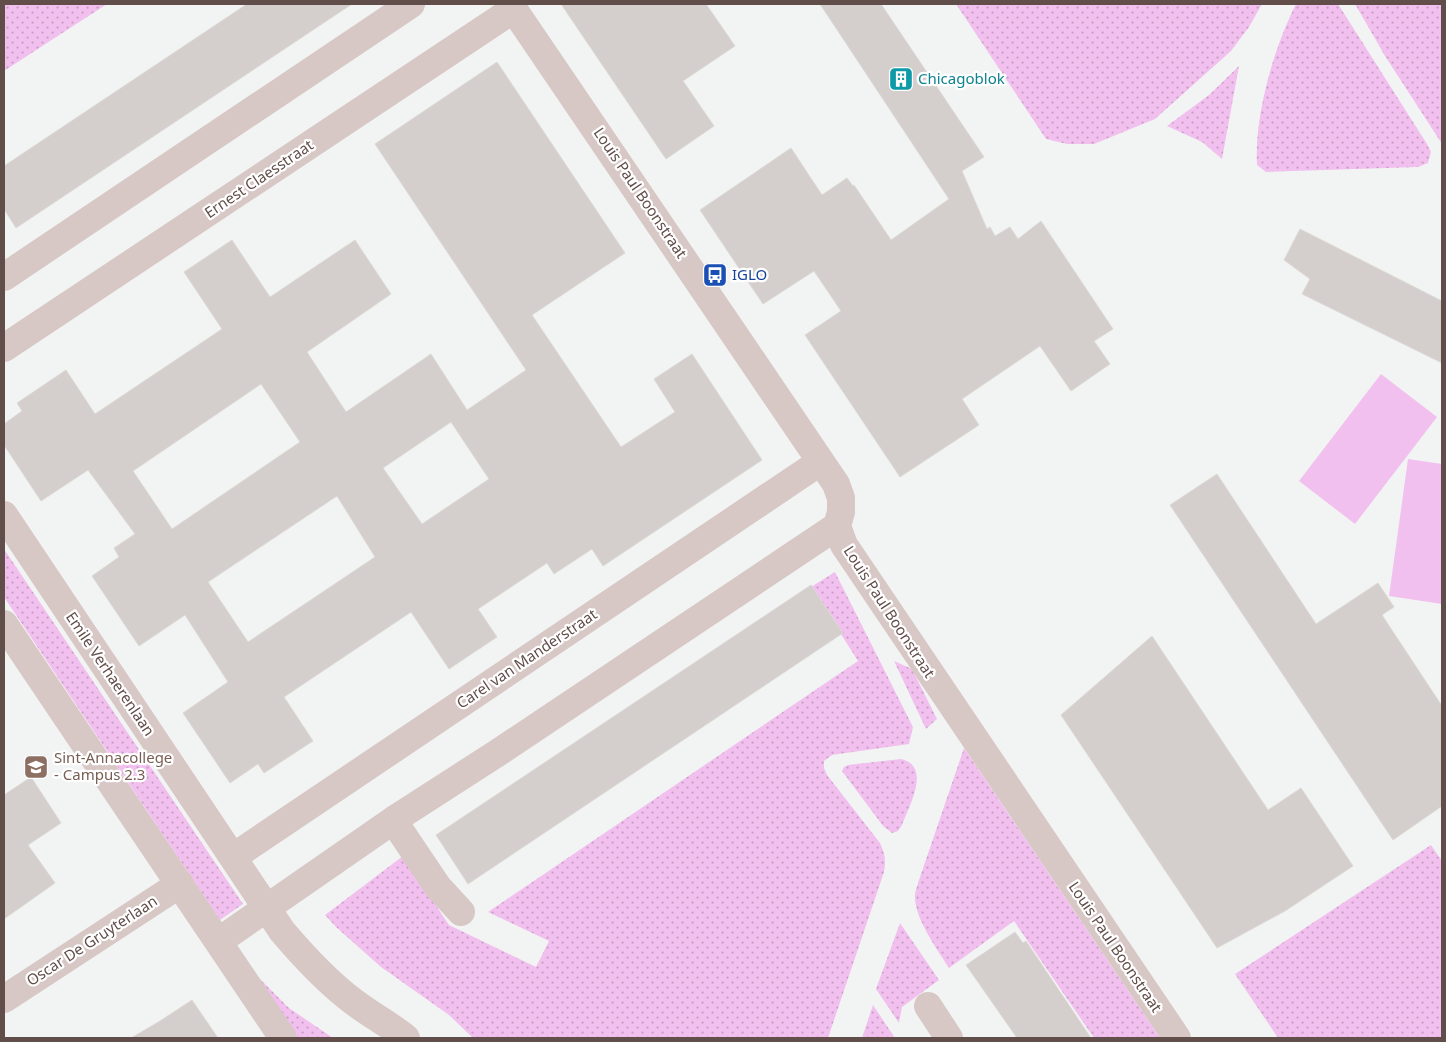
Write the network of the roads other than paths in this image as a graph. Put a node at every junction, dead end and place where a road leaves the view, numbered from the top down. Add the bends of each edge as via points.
1 (411, 4) edge
2 (512, 6) edge
3 (4, 276) edge
4 (4, 348) edge
5 (820, 462) junction
6 (4, 515) edge
7 (837, 526) junction
8 (4, 624) edge
9 (395, 819) junction
10 (233, 857) junction
11 (180, 884) junction
12 (267, 907) junction
13 (461, 912) dead end
14 (219, 941) junction
15 (4, 1000) edge
16 (928, 1006) dead end
17 (284, 1038) edge
18 (406, 1038) edge
19 (949, 1038) edge
20 (1177, 1038) edge

1 - 3 street
2 - 4 street, Ernest Claesstraat
2 - 5 street, Louis Paul Boonstraat
5 - 7 street, Louis Paul Boonstraat via 836,484 841,498
5 - 10 street, Carel van Manderstraat
6 - 10 street, Emile Verhaerenlaan
7 - 9 street
7 - 20 street, Louis Paul Boonstraat via 844,546
8 - 11 street
9 - 12 street
9 - 13 street via 398,829 438,887
10 - 12 street, Emile Verhaerenlaan
11 - 14 street
11 - 15 street, Oscar De Gruyterlaan
12 - 14 street
12 - 18 street, Emile Verhaerenlaan via 282,931 326,979
14 - 17 street
16 - 19 street

